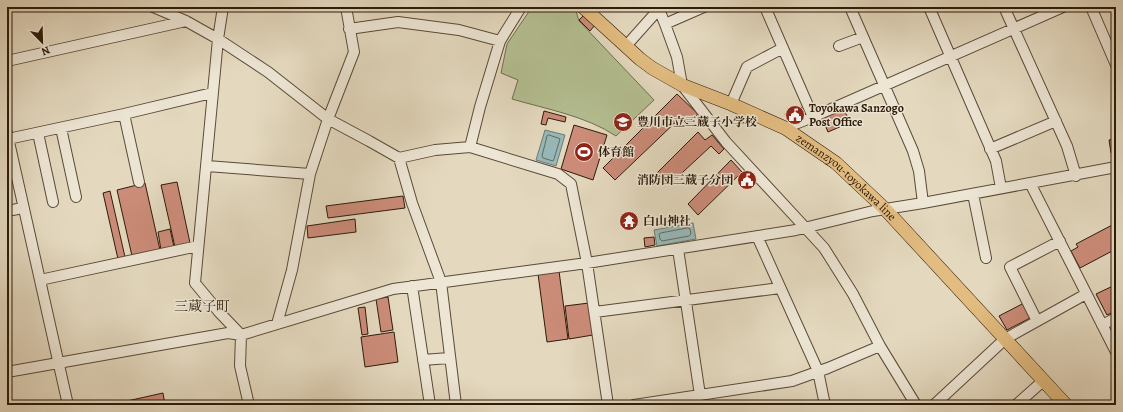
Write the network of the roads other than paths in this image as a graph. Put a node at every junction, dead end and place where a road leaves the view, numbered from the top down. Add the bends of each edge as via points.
1 (153, 7) edge
2 (223, 7) edge
3 (346, 7) edge
4 (521, 7) edge
5 (583, 7) edge
6 (704, 7) edge
7 (765, 7) edge
8 (850, 7) edge
9 (929, 7) edge
10 (1004, 7) edge
11 (1063, 7) edge
12 (1091, 7) edge
13 (658, 8) edge
14 (186, 21) junction
15 (665, 24) junction
16 (1014, 28) junction
17 (349, 29) junction
18 (863, 37) junction
19 (218, 39) junction
20 (500, 41) junction
21 (626, 46) junction
22 (839, 46) dead end
23 (783, 48) junction
24 (951, 56) junction
25 (7, 61) edge
26 (1116, 65) edge
27 (682, 85) junction
28 (884, 85) junction
29 (212, 94) junction
30 (731, 104) junction
31 (124, 114) junction
32 (813, 117) junction
33 (328, 119) junction
34 (1056, 121) junction
35 (61, 128) junction
36 (785, 128) junction
37 (38, 133) junction
38 (8, 136) edge
39 (470, 147) junction
40 (990, 148) junction
41 (399, 158) junction
42 (207, 166) junction
43 (1116, 168) edge
44 (310, 174) junction
45 (1076, 176) junction
46 (139, 182) dead end
47 (1030, 183) junction
48 (1001, 188) junction
49 (973, 194) junction
50 (76, 197) dead end
51 (53, 202) dead end
52 (923, 203) junction
53 (23, 208) junction
54 (885, 209) junction
55 (7, 211) edge
56 (806, 228) junction
57 (757, 236) junction
58 (1060, 241) junction
59 (198, 246) junction
60 (678, 249) junction
61 (986, 258) dead end
62 (587, 263) junction
63 (40, 280) junction
64 (441, 282) junction
65 (412, 286) junction
66 (780, 288) junction
67 (1086, 294) junction
68 (685, 301) junction
69 (595, 312) junction
70 (1116, 318) edge
71 (1037, 321) junction
72 (277, 324) junction
73 (1102, 325) junction
74 (241, 335) junction
75 (1005, 339) junction
76 (880, 346) junction
77 (1116, 352) edge
78 (450, 358) junction
79 (423, 360) junction
80 (58, 364) junction
81 (818, 371) junction
82 (7, 372) edge
83 (1044, 381) junction
84 (703, 398) edge
85 (248, 404) edge
86 (68, 405) edge
87 (430, 405) edge
88 (456, 405) edge
89 (608, 405) edge
90 (634, 405) edge
91 (825, 405) edge
92 (916, 405) edge
93 (934, 405) edge
94 (1016, 405) edge
95 (1066, 405) edge

1 - 14 street
2 - 19 street
3 - 17 street
4 - 20 street
5 - 21 main road, zemanzyou-toyokawa line
6 - 15 street
7 - 23 street
8 - 18 street
9 - 24 street
10 - 16 street
11 - 16 street
12 - 26 street
13 - 15 street
13 - 21 street
14 - 19 street
14 - 25 street
15 - 27 street via 677,57
16 - 24 street
16 - 34 street
17 - 20 street via 398,22 459,30
17 - 33 street via 354,52
18 - 22 street
18 - 28 street
19 - 29 street
19 - 33 street via 268,72
20 - 39 street
21 - 27 main road, zemanzyou-toyokawa line via 652,68
23 - 30 street via 747,67
23 - 32 street
24 - 28 street
24 - 40 street
27 - 30 main road, zemanzyou-toyokawa line
27 - 56 street via 726,142
28 - 32 street
28 - 52 street via 913,151 919,171
29 - 31 street
29 - 42 street
30 - 36 main road, zemanzyou-toyokawa line
31 - 35 street
31 - 46 street
32 - 36 street
33 - 41 street
33 - 44 street
34 - 40 street
34 - 45 street
35 - 37 street
35 - 50 street
36 - 54 main road, zemanzyou-toyokawa line via 836,163
37 - 38 street
37 - 51 street
38 - 53 street
39 - 41 street via 435,150
39 - 62 street via 558,174 571,184
40 - 48 street via 996,162
41 - 64 street via 412,203
42 - 44 street
42 - 59 street
43 - 45 street
44 - 72 street via 292,270
45 - 47 street
47 - 48 street
47 - 58 street
48 - 49 street
49 - 52 street
49 - 61 street
52 - 54 street
53 - 55 street
53 - 63 street
54 - 56 street
54 - 75 main road, zemanzyou-toyokawa line
56 - 57 street
56 - 76 street via 828,254
57 - 60 street
57 - 66 street
58 - 67 street
58 - 71 street via 1010,267
59 - 63 street
59 - 74 street via 195,283
60 - 62 street
60 - 68 street
62 - 64 street
62 - 69 street
63 - 80 street
64 - 65 street
64 - 78 street
65 - 72 street via 392,289
65 - 79 street
66 - 68 street
66 - 81 street
67 - 71 street
67 - 73 street
68 - 69 street
68 - 84 street
69 - 89 street
70 - 73 street
71 - 75 street
72 - 74 street
73 - 77 street
74 - 80 street via 228,333
74 - 85 street via 240,366
75 - 83 main road, zemanzyou-toyokawa line
75 - 93 street
76 - 81 street
76 - 92 street
78 - 79 street
78 - 88 street
79 - 87 street
80 - 82 street
80 - 86 street
81 - 84 street via 792,381
81 - 91 street
83 - 94 street
83 - 95 main road, zemanzyou-toyokawa line
84 - 90 street

